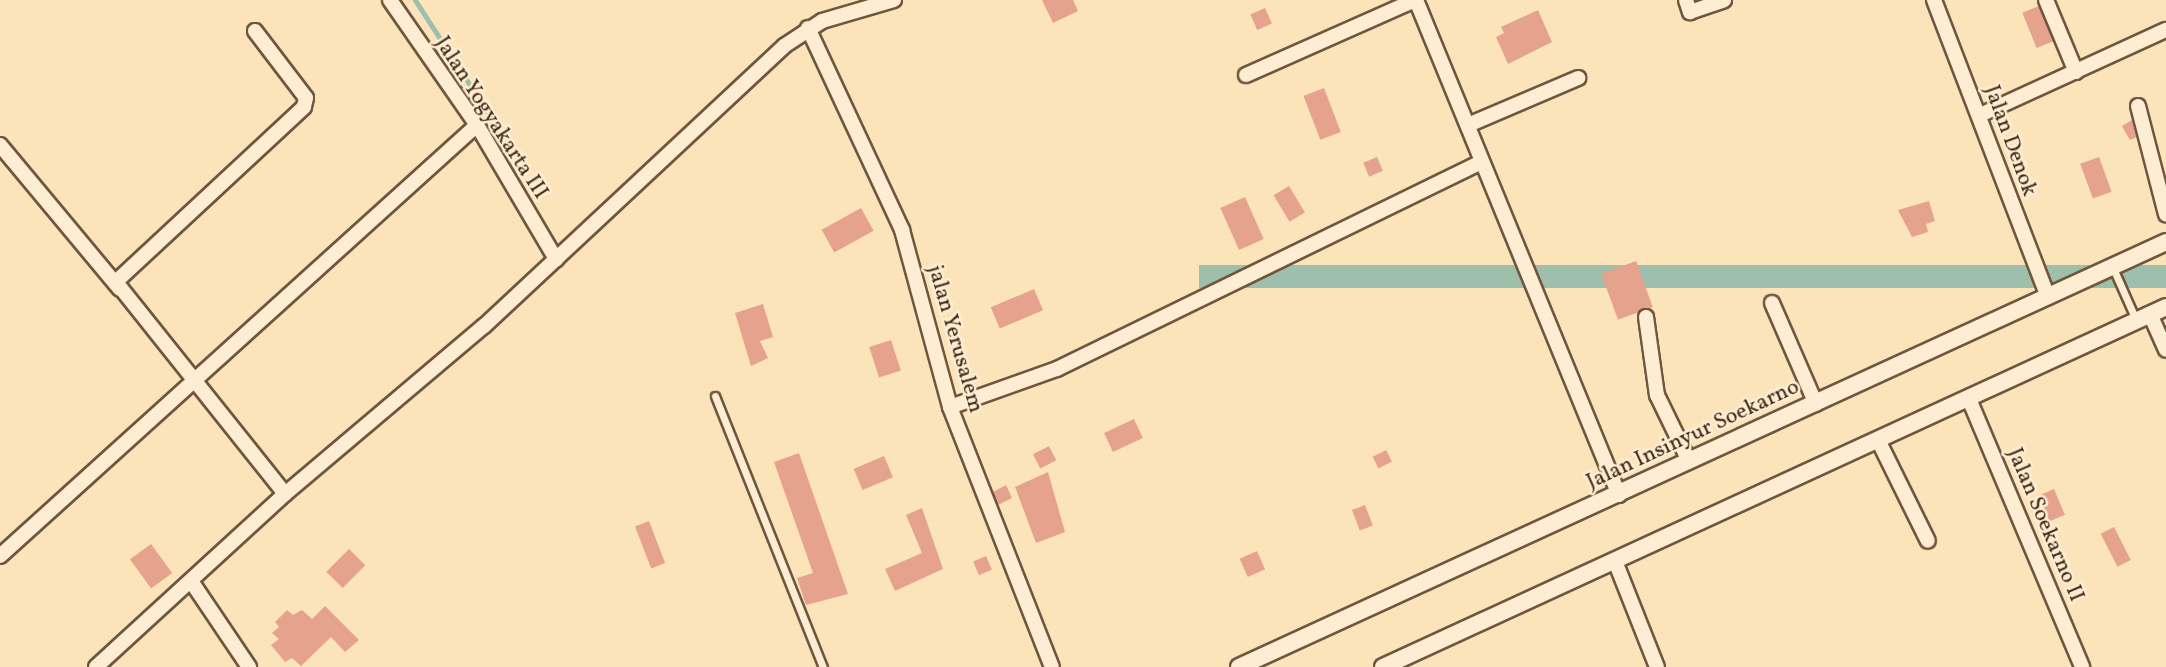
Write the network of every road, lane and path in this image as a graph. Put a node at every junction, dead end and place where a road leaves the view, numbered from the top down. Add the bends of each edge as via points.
1 (390, 0) edge
2 (894, 0) edge
3 (1415, 0) edge
4 (1686, 0) edge
5 (1724, 0) edge
6 (1934, 0) edge
7 (2046, 0) edge
8 (808, 28) junction
9 (2166, 30) edge
10 (255, 31) dead end
11 (2076, 72) junction
12 (1246, 75) dead end
13 (1578, 78) dead end
14 (2138, 106) dead end
15 (1980, 115) junction
16 (477, 125) junction
17 (1468, 125) junction
18 (0, 145) edge
19 (1480, 163) junction
20 (2166, 214) edge
21 (2166, 242) edge
22 (556, 259) junction
23 (2113, 268) junction
24 (122, 291) junction
25 (2048, 297) junction
26 (1772, 303) dead end
27 (2166, 307) edge
28 (1646, 317) dead end
29 (2143, 317) junction
30 (2166, 350) edge
31 (191, 382) junction
32 (715, 396) dead end
33 (1969, 399) junction
34 (1816, 404) junction
35 (950, 407) junction
36 (1878, 442) junction
37 (1689, 462) junction
38 (285, 494) junction
39 (1619, 495) junction
40 (1928, 541) dead end
41 (0, 556) edge
42 (1615, 561) junction
43 (191, 580) junction
44 (96, 667) edge
45 (249, 667) edge
46 (824, 667) edge
47 (1052, 667) edge
48 (1239, 667) edge
49 (1383, 667) edge
50 (1657, 667) edge
51 (2082, 667) edge

1 - 16 street, Jalan Yogyakarta III
2 - 8 street
3 - 12 street
3 - 17 street
4 - 5 street via 1690,12
6 - 15 street, Jalan Denok
7 - 11 street
8 - 22 street
8 - 35 street, jalan Yerusalem via 902,230
9 - 11 street
10 - 24 street via 306,98 304,107 120,277
11 - 15 street
13 - 17 street
14 - 20 street
15 - 25 street, Jalan Denok
16 - 22 street, Jalan Yogyakarta III
16 - 31 street
17 - 19 street
18 - 24 street
19 - 35 street via 1057,369
19 - 39 street
21 - 23 street, Jalan Insinyur Soekarno
22 - 38 street
23 - 25 street, Jalan Insinyur Soekarno
23 - 29 lane via 2129,304
24 - 31 street
25 - 34 street, Jalan Insinyur Soekarno
26 - 34 street
27 - 29 street
28 - 37 street via 1657,395
29 - 30 street
29 - 33 street
31 - 38 street
31 - 41 street
32 - 46 lane
33 - 36 street
33 - 51 street, Jalan Soekarno II
34 - 37 street, Jalan Insinyur Soekarno
35 - 47 street, jalan Yerusalem
36 - 40 street
36 - 42 street
37 - 39 street, Jalan Insinyur Soekarno
38 - 43 street
39 - 48 street, Jalan Insinyur Soekarno
42 - 49 street
42 - 50 street
43 - 44 street
43 - 45 street

